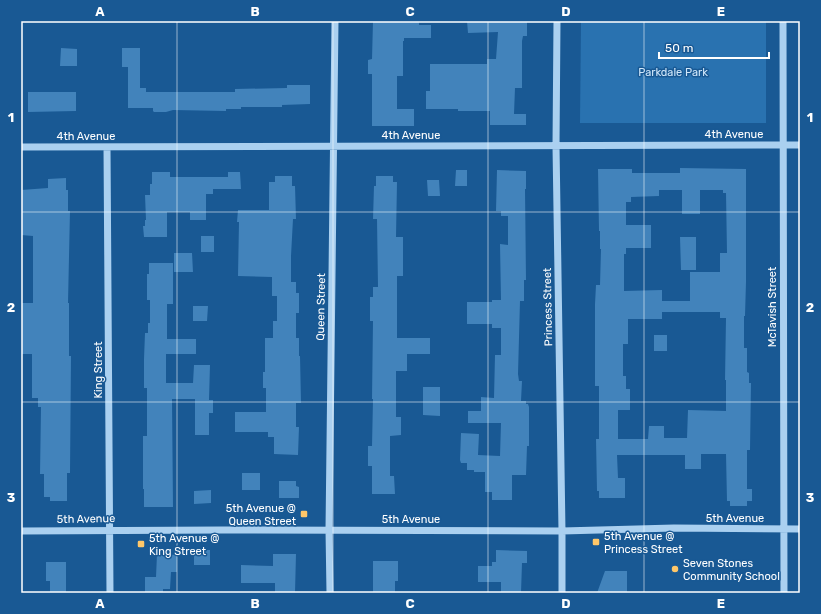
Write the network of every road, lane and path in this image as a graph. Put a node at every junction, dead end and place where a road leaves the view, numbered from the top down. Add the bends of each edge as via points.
1 (335, 21) edge
2 (557, 21) edge
3 (783, 21) edge
4 (783, 145) junction
5 (800, 145) edge
6 (334, 146) junction
7 (556, 146) junction
8 (21, 147) edge
9 (107, 147) junction
10 (784, 529) junction
11 (800, 529) edge
12 (110, 530) junction
13 (329, 530) junction
14 (21, 531) edge
15 (562, 531) junction
16 (110, 593) edge
17 (330, 593) edge
18 (562, 593) edge
19 (784, 593) edge

1 - 6 street, Queen Street
2 - 7 street, Princess Street
3 - 4 street, McTavish Street
4 - 5 street, 4th Avenue
4 - 7 street, 4th Avenue
4 - 10 street, McTavish Street
6 - 7 street, 4th Avenue
6 - 9 street, 4th Avenue
6 - 13 street, Queen Street
7 - 15 street, Princess Street
8 - 9 street, 4th Avenue
9 - 12 street, King Street
10 - 11 street, 5th Avenue
10 - 15 street, 5th Avenue
10 - 19 street, McTavish Street
12 - 13 street, 5th Avenue
12 - 14 street, 5th Avenue
12 - 16 street, King Street
13 - 15 street, 5th Avenue
13 - 17 street, Queen Street
15 - 18 street, Princess Street

